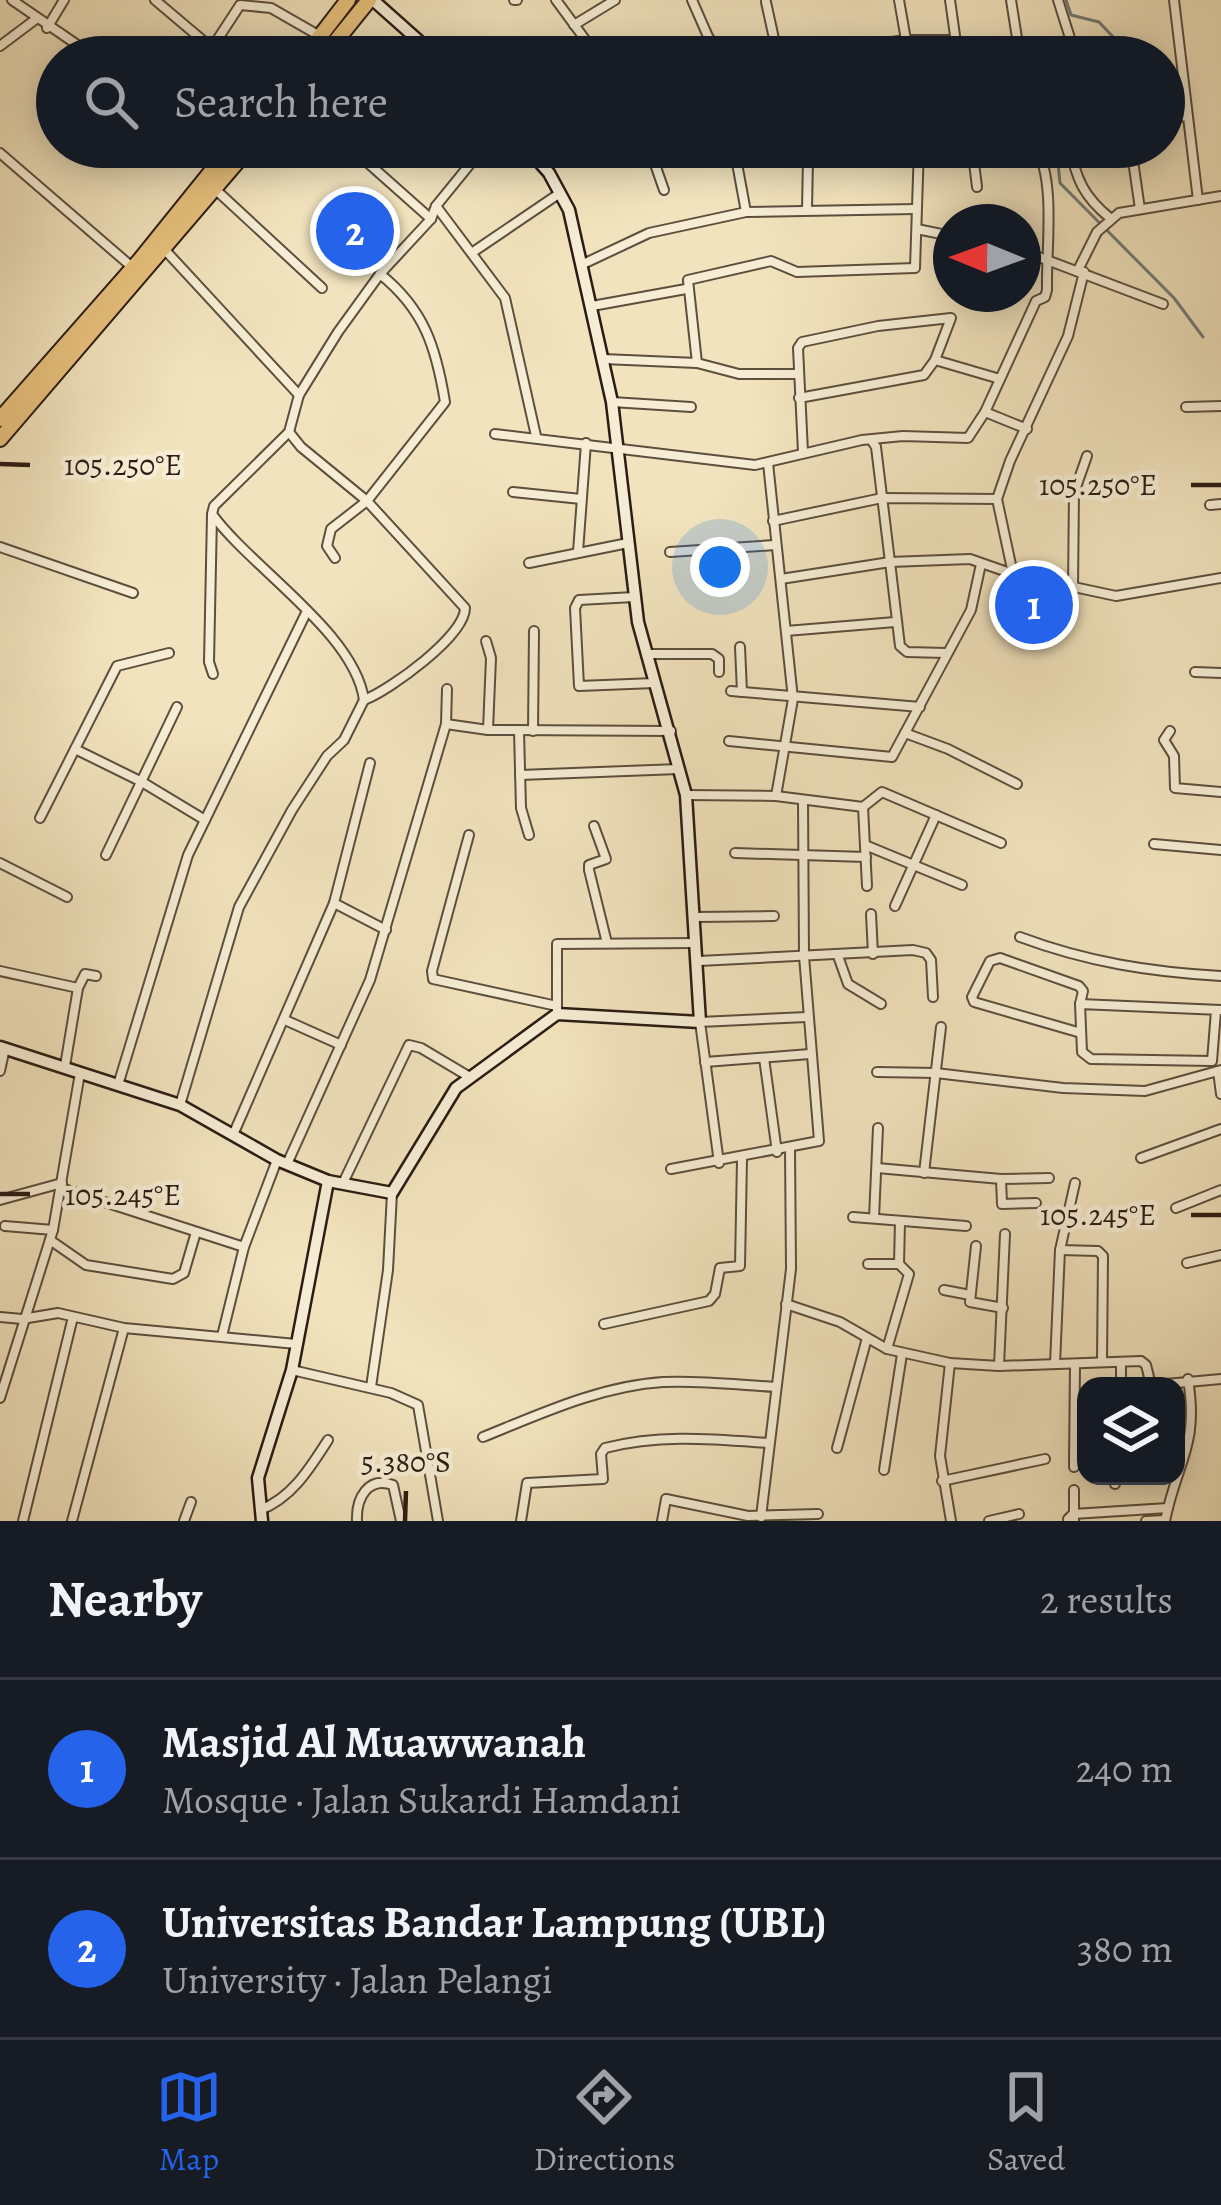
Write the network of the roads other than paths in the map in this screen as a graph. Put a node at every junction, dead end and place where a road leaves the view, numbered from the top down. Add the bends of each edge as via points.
1 (12, 0) edge
2 (64, 0) edge
3 (155, 0) edge
4 (348, 0) edge
5 (371, 0) edge
6 (556, 0) edge
7 (615, 0) edge
8 (692, 0) edge
9 (899, 0) edge
10 (950, 0) edge
11 (1011, 0) edge
12 (1058, 0) edge
13 (1174, 0) edge
14 (766, 2) edge
15 (237, 3) edge
16 (36, 19) junction
17 (574, 26) junction
18 (47, 28) junction
19 (60, 36) edge
20 (192, 36) edge
21 (219, 36) edge
22 (320, 36) joint
23 (341, 36) edge
24 (413, 36) edge
25 (582, 36) edge
26 (709, 36) edge
27 (775, 36) edge
28 (904, 36) edge
29 (955, 36) edge
30 (1017, 36) edge
31 (1069, 36) edge
32 (1178, 36) edge
33 (0, 46) edge
34 (1185, 106) edge
35 (1186, 116) joint
36 (0, 153) edge
37 (232, 168) edge
38 (374, 168) edge
39 (467, 168) edge
40 (544, 168) edge
41 (656, 168) edge
42 (738, 168) edge
43 (808, 168) edge
44 (918, 168) edge
45 (975, 168) edge
46 (1045, 168) edge
47 (1074, 168) edge
48 (1134, 168) edge
49 (213, 170) edge
50 (977, 187) dead end
51 (215, 189) junction
52 (664, 190) dead end
53 (561, 192) junction
54 (1221, 196) edge
55 (1198, 200) junction
56 (436, 206) junction
57 (916, 209) junction
58 (1140, 209) junction
59 (807, 211) junction
60 (746, 212) junction
61 (431, 219) junction
62 (1107, 219) junction
63 (917, 229) junction
64 (933, 232) edge
65 (165, 250) junction
66 (473, 253) junction
67 (1041, 256) edge
68 (1046, 258) junction
69 (581, 265) junction
70 (133, 268) junction
71 (1081, 271) junction
72 (380, 274) junction
73 (322, 288) dead end
74 (686, 289) junction
75 (1162, 304) dead end
76 (592, 306) junction
77 (603, 359) junction
78 (935, 360) junction
79 (697, 363) junction
80 (57, 364) junction
81 (798, 374) junction
82 (1000, 379) junction
83 (299, 395) junction
84 (799, 398) junction
85 (612, 402) junction
86 (1186, 406) dead end
87 (1221, 406) edge
88 (691, 407) dead end
89 (985, 412) junction
90 (0, 419) edge
91 (1027, 429) junction
92 (289, 432) junction
93 (495, 434) dead end
94 (536, 436) junction
95 (0, 439) edge
96 (872, 441) junction
97 (586, 443) junction
98 (619, 446) junction
99 (803, 452) junction
100 (1087, 456) dead end
101 (768, 463) junction
102 (513, 492) dead end
103 (882, 498) junction
104 (581, 499) junction
105 (998, 499) junction
106 (367, 501) junction
107 (1221, 504) edge
108 (1210, 505) dead end
109 (212, 514) junction
110 (773, 521) junction
111 (628, 543) junction
112 (775, 545) junction
113 (0, 547) edge
114 (578, 552) junction
115 (670, 552) dead end
116 (335, 558) dead end
117 (890, 562) junction
118 (529, 563) dead end
119 (981, 564) junction
120 (1013, 574) junction
121 (1221, 578) edge
122 (781, 579) junction
123 (1073, 587) junction
124 (134, 593) dead end
125 (634, 597) junction
126 (307, 611) junction
127 (895, 622) junction
128 (534, 631) dead end
129 (786, 631) junction
130 (486, 641) dead end
131 (740, 647) dead end
132 (947, 652) junction
133 (169, 653) dead end
134 (644, 654) junction
135 (719, 672) dead end
136 (1195, 672) dead end
137 (1221, 673) edge
138 (213, 674) dead end
139 (655, 683) junction
140 (446, 689) dead end
141 (794, 699) junction
142 (364, 700) junction
143 (920, 706) junction
144 (176, 707) dead end
145 (446, 724) junction
146 (488, 730) junction
147 (519, 730) junction
148 (533, 731) junction
149 (671, 731) junction
150 (1170, 731) dead end
151 (905, 733) junction
152 (729, 741) dead end
153 (788, 744) junction
154 (75, 749) junction
155 (370, 763) dead end
156 (681, 769) junction
157 (520, 775) junction
158 (142, 782) junction
159 (1017, 784) dead end
160 (1221, 792) edge
161 (686, 795) junction
162 (776, 796) junction
163 (803, 801) junction
164 (863, 808) junction
165 (936, 815) junction
166 (40, 818) dead end
167 (205, 820) junction
168 (594, 826) dead end
169 (469, 835) dead end
170 (529, 835) dead end
171 (1001, 843) dead end
172 (1154, 844) dead end
173 (865, 845) junction
174 (1221, 850) edge
175 (735, 853) dead end
176 (106, 855) dead end
177 (803, 857) junction
178 (866, 857) junction
179 (0, 863) edge
180 (911, 864) junction
181 (962, 885) dead end
182 (867, 886) dead end
183 (68, 897) dead end
184 (334, 903) junction
185 (895, 905) dead end
186 (871, 914) dead end
187 (774, 916) dead end
188 (696, 917) junction
189 (386, 930) junction
190 (1020, 938) dead end
191 (607, 943) junction
192 (697, 944) junction
193 (873, 954) junction
194 (804, 956) junction
195 (838, 956) junction
196 (699, 961) junction
197 (0, 971) edge
198 (96, 976) dead end
199 (1221, 976) edge
200 (78, 988) junction
201 (933, 997) dead end
202 (881, 1004) dead end
203 (1081, 1004) junction
204 (557, 1010) junction
205 (1218, 1010) edge
206 (807, 1017) junction
207 (284, 1020) junction
208 (700, 1022) junction
209 (940, 1027) dead end
210 (1082, 1033) junction
211 (341, 1045) junction
212 (2, 1047) edge
213 (810, 1054) junction
214 (764, 1058) junction
215 (705, 1062) junction
216 (64, 1066) junction
217 (0, 1071) edge
218 (1220, 1071) edge
219 (80, 1072) junction
220 (878, 1072) dead end
221 (936, 1073) junction
222 (468, 1076) junction
223 (118, 1084) junction
224 (1221, 1094) edge
225 (180, 1105) junction
226 (878, 1128) dead end
227 (1221, 1129) edge
228 (233, 1136) junction
229 (790, 1149) junction
230 (777, 1152) junction
231 (1141, 1158) dead end
232 (742, 1159) junction
233 (282, 1162) junction
234 (719, 1163) junction
235 (877, 1168) junction
236 (671, 1169) dead end
237 (924, 1173) junction
238 (1049, 1178) dead end
239 (1001, 1179) junction
240 (328, 1181) junction
241 (344, 1183) junction
242 (1075, 1184) dead end
243 (62, 1185) junction
244 (1221, 1190) edge
245 (392, 1193) junction
246 (0, 1200) edge
247 (1036, 1203) dead end
248 (1176, 1208) dead end
249 (853, 1217) dead end
250 (874, 1217) junction
251 (900, 1222) junction
252 (5, 1226) dead end
253 (966, 1226) dead end
254 (196, 1232) junction
255 (1005, 1234) dead end
256 (51, 1235) junction
257 (976, 1246) dead end
258 (244, 1247) junction
259 (1060, 1250) junction
260 (1221, 1255) edge
261 (1187, 1263) dead end
262 (868, 1264) dead end
263 (899, 1264) junction
264 (944, 1290) dead end
265 (970, 1295) junction
266 (786, 1304) junction
267 (1003, 1308) junction
268 (0, 1317) edge
269 (73, 1317) junction
270 (22, 1319) junction
271 (604, 1324) dead end
272 (124, 1328) junction
273 (222, 1336) junction
274 (867, 1338) junction
275 (298, 1344) junction
276 (887, 1349) junction
277 (902, 1354) junction
278 (1102, 1362) junction
279 (1121, 1362) junction
280 (950, 1363) junction
281 (1055, 1364) junction
282 (1076, 1364) junction
283 (999, 1366) junction
284 (292, 1370) junction
285 (1121, 1377) edge
286 (1149, 1377) edge
287 (1221, 1378) edge
288 (1188, 1379) junction
289 (1185, 1380) edge
290 (776, 1387) junction
291 (371, 1388) junction
292 (0, 1399) edge
293 (483, 1438) dead end
294 (328, 1440) dead end
295 (768, 1444) junction
296 (837, 1448) dead end
297 (1045, 1459) dead end
298 (1075, 1467) dead end
299 (884, 1470) dead end
300 (942, 1481) junction
301 (1074, 1490) dead end
302 (191, 1502) dead end
303 (1168, 1508) junction
304 (818, 1514) dead end
305 (1019, 1514) dead end
306 (260, 1516) edge
307 (760, 1517) junction
308 (782, 1519) edge
309 (1070, 1519) edge
310 (23, 1521) edge
311 (72, 1521) edge
312 (184, 1521) edge
313 (357, 1521) edge
314 (401, 1521) edge
315 (438, 1521) edge
316 (520, 1521) edge
317 (662, 1521) edge
318 (950, 1521) edge
319 (989, 1521) edge
320 (1146, 1521) edge
321 (1165, 1521) edge

1 - 16 street
2 - 18 street
3 - 20 street
4 - 22 highway
5 - 23 highway
5 - 24 street
6 - 17 street
7 - 17 street
8 - 26 street
9 - 28 street
10 - 29 street
11 - 30 street
12 - 31 street
13 - 32 street
14 - 27 street
15 - 21 street
15 - 22 street via 271,8
16 - 18 street
16 - 33 street
17 - 25 street
18 - 19 street
34 - 35 street
35 - 55 street
36 - 70 street
37 - 51 highway
38 - 61 street
39 - 56 street
40 - 53 street
41 - 52 street
42 - 60 street
43 - 59 street
44 - 57 street
45 - 50 street
46 - 68 street
47 - 62 street
48 - 58 street
49 - 70 highway
51 - 65 highway
51 - 73 street
53 - 66 street
53 - 69 street
54 - 55 street
55 - 58 street
56 - 61 street
56 - 66 street
57 - 59 street
57 - 63 street
58 - 62 street
59 - 60 street
60 - 69 street via 649,233
61 - 72 street
62 - 71 street
63 - 64 street
63 - 74 street via 915,268 797,272 771,261 693,278
65 - 80 highway
65 - 83 street
66 - 94 street via 508,307
67 - 68 street
68 - 71 street
68 - 82 street via 1045,297
69 - 76 street
70 - 80 highway
71 - 75 street
71 - 91 street via 1076,314
72 - 83 street
72 - 106 street via 413,303 445,402
74 - 76 street
74 - 79 street
76 - 77 street
77 - 79 street
77 - 85 street
78 - 81 street via 948,317 806,340
78 - 82 street
78 - 84 street via 924,375
79 - 81 street via 740,374
80 - 90 highway
80 - 95 highway
81 - 84 street
82 - 89 street
83 - 92 street
84 - 99 street
85 - 88 street
85 - 98 street
86 - 87 street
89 - 91 street
89 - 96 street via 968,438
91 - 105 street
92 - 106 street
92 - 109 street
93 - 94 street
94 - 97 street
96 - 99 street
96 - 103 street
97 - 98 street
97 - 104 street
98 - 101 street
98 - 111 street
99 - 101 street
100 - 123 street via 1074,493
101 - 110 street
102 - 104 street
103 - 105 street
103 - 110 street
103 - 117 street
104 - 114 street
105 - 120 street
106 - 116 street via 328,535
106 - 142 street via 466,616 386,691
107 - 108 street
109 - 126 street
109 - 138 street
110 - 112 street
111 - 114 street
111 - 125 street
112 - 115 street
112 - 122 street
113 - 124 street
114 - 118 street
117 - 119 street
117 - 122 street
117 - 127 street
119 - 120 street
119 - 132 street via 971,610
120 - 123 street
121 - 123 street via 1116,596
122 - 129 street
125 - 134 street
125 - 139 street via 579,600 579,686
126 - 142 street via 334,641
126 - 167 street
127 - 129 street
127 - 132 street via 902,650
128 - 148 street
129 - 141 street
130 - 146 street
131 - 141 street via 736,692
132 - 143 street
133 - 154 street via 117,666
134 - 135 street via 712,654
134 - 139 street
136 - 137 street
139 - 149 street
140 - 145 street
141 - 143 street
141 - 153 street
142 - 225 street via 239,907
143 - 151 street
144 - 158 street
145 - 146 street
145 - 189 street
146 - 147 street
147 - 148 street
147 - 157 street
148 - 149 street
149 - 156 street
150 - 160 street via 1164,740 1174,756 1175,788
151 - 153 street via 887,758
151 - 159 street
152 - 153 street
153 - 162 street
154 - 158 street
154 - 166 street
155 - 184 street
156 - 157 street
156 - 161 street
157 - 170 street
158 - 167 street
158 - 176 street
161 - 162 street
161 - 188 street
162 - 163 street
163 - 164 street
163 - 177 street
164 - 165 street via 882,792
164 - 173 street
165 - 171 street
165 - 180 street
167 - 223 street via 173,896
168 - 191 street via 606,857 589,869
169 - 204 street via 434,980
172 - 174 street
173 - 178 street
173 - 180 street
175 - 177 street
177 - 178 street
177 - 194 street
178 - 182 street
179 - 183 street
180 - 181 street
180 - 185 street
184 - 189 street
184 - 207 street
186 - 193 street
187 - 188 street
188 - 192 street
189 - 211 street
190 - 199 street via 1140,970
191 - 192 street
191 - 204 street via 555,945
192 - 196 street
193 - 195 street
193 - 201 street via 926,953
194 - 195 street
194 - 196 street
194 - 206 street
195 - 202 street via 848,984
196 - 208 street
197 - 200 street
198 - 200 street via 86,974
200 - 216 street
203 - 205 street
203 - 210 street
203 - 210 street via 1079,986 1000,958 990,961 972,997
204 - 208 street
204 - 222 street
205 - 210 street via 1212,1061 1091,1059 1082,1052
206 - 208 street
206 - 213 street
207 - 211 street
207 - 228 street
208 - 215 street
209 - 221 street
211 - 233 street
212 - 216 street
212 - 217 street
213 - 214 street
213 - 229 street via 819,1141
214 - 215 street
214 - 230 street
215 - 234 street
216 - 219 street
218 - 221 street via 1144,1090
218 - 224 street
219 - 223 street
219 - 243 street
220 - 221 street
221 - 237 street
222 - 241 street via 410,1046
222 - 245 street
223 - 225 street
225 - 228 street
226 - 235 street
227 - 231 street
228 - 233 street
229 - 230 street
229 - 266 street
230 - 232 street
232 - 234 street
232 - 271 street via 740,1265 720,1268 709,1300
233 - 240 street
233 - 258 street
234 - 236 street
235 - 237 street
235 - 250 street
237 - 239 street
238 - 239 street
239 - 247 street via 1002,1204
240 - 241 street
240 - 275 street
241 - 245 street
242 - 259 street
243 - 246 street
243 - 254 street
243 - 256 street
244 - 248 street
245 - 291 street
249 - 250 street
250 - 251 street
251 - 253 street
251 - 263 street
252 - 256 street
254 - 256 street via 183,1275 173,1279 86,1265
254 - 258 street
255 - 267 street
256 - 270 street
257 - 265 street
258 - 273 street
259 - 278 street via 1103,1256
259 - 281 street
260 - 261 street
262 - 263 street
263 - 276 street via 910,1278
264 - 265 street
265 - 267 street via 974,1305
266 - 274 street
266 - 290 street
267 - 283 street
268 - 270 street
269 - 270 street
269 - 272 street
269 - 310 street
270 - 292 street
272 - 273 street
272 - 311 street
273 - 275 street
274 - 276 street
274 - 296 street
275 - 284 street
276 - 277 street
277 - 280 street
277 - 299 street
278 - 279 street
278 - 282 street
279 - 285 street
279 - 286 street via 1144,1362
280 - 283 street
280 - 300 street
281 - 282 street
281 - 283 street
282 - 298 street
284 - 291 street
284 - 306 street via 258,1478
287 - 288 street
288 - 289 street
288 - 303 street via 1190,1445
290 - 293 street via 637,1386
290 - 295 street
291 - 315 street via 418,1405
294 - 306 street via 301,1481
295 - 307 street
295 - 316 street via 681,1437 605,1448 603,1479 527,1483
297 - 300 street
300 - 318 street
301 - 309 street
302 - 312 street
303 - 309 street
303 - 321 street
304 - 308 street
305 - 319 street
307 - 308 street
307 - 317 street via 666,1499
313 - 314 street via 363,1493 384,1482 394,1485
320 - 321 street

